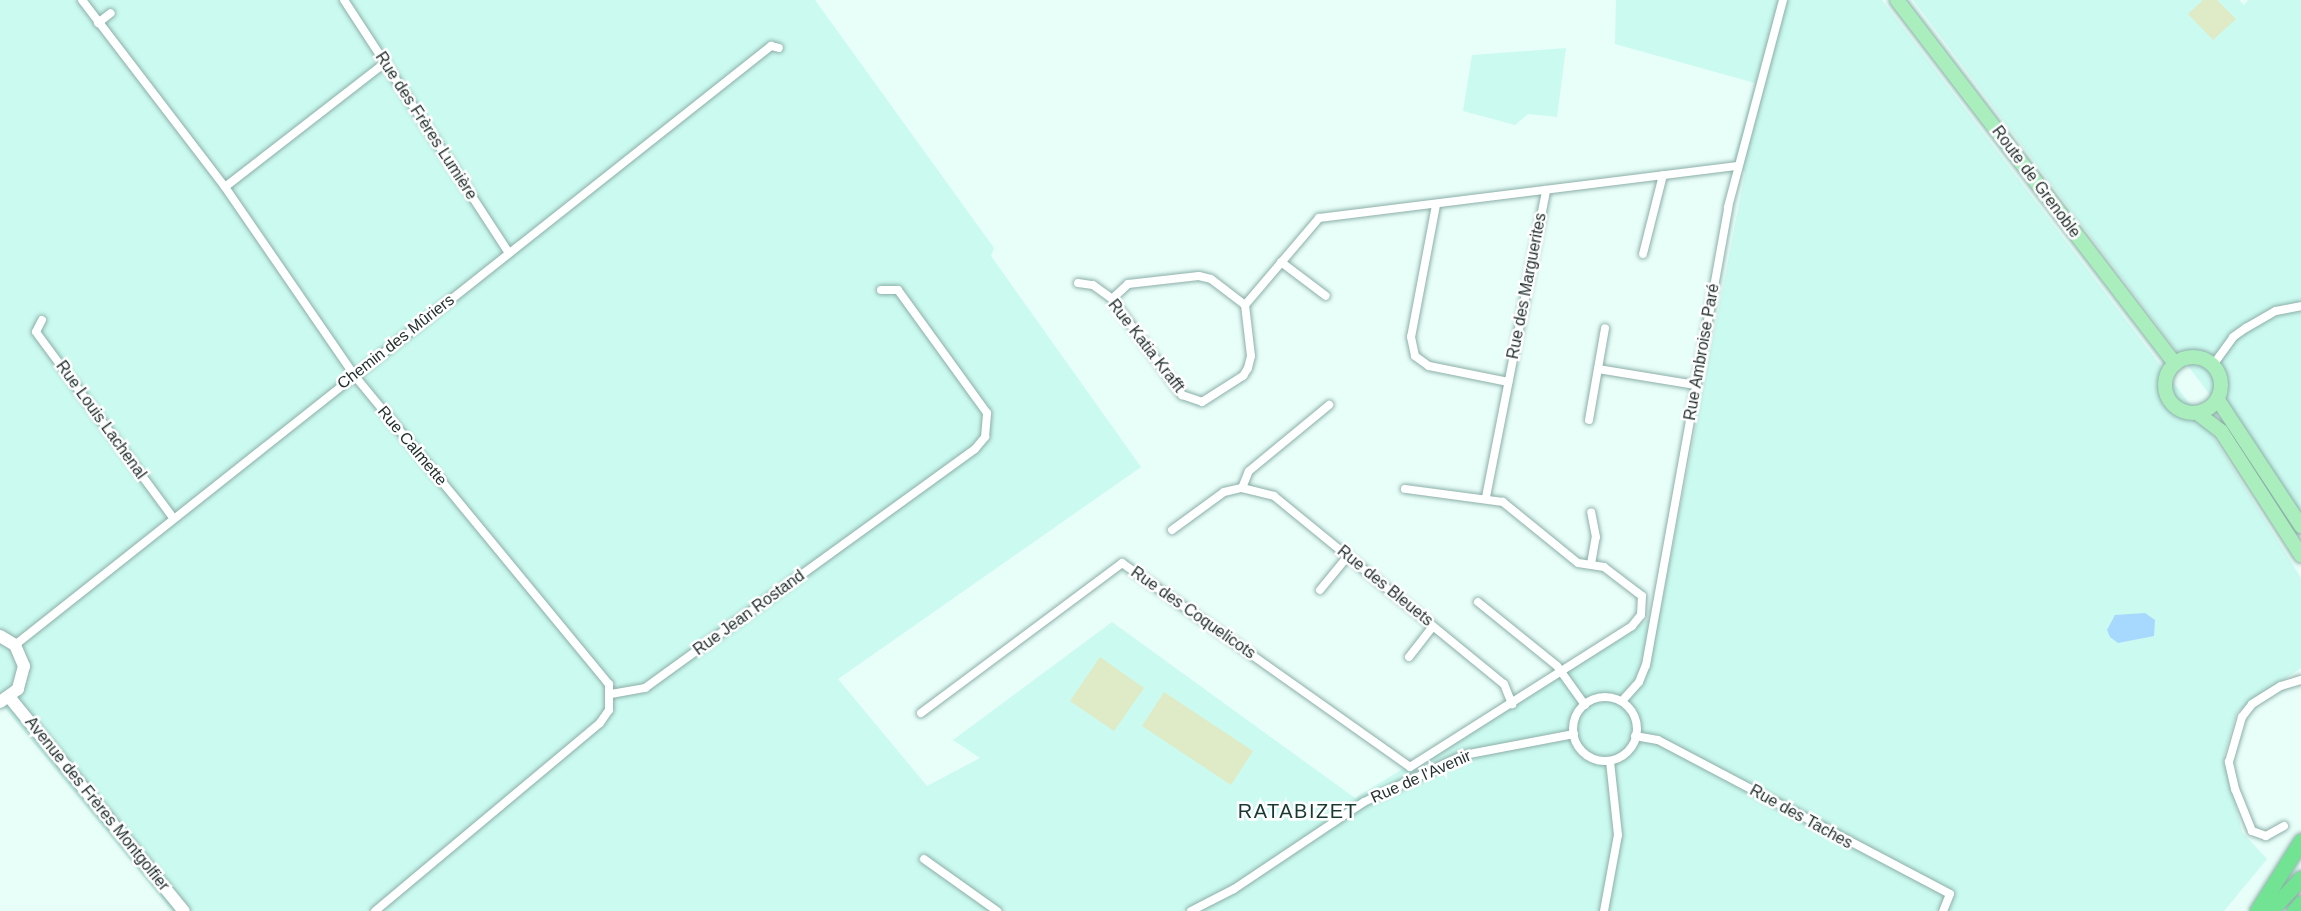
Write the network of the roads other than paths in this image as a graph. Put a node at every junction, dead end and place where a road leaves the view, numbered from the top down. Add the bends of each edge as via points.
1 (82, 0) edge
2 (344, 0) edge
3 (1783, 0) edge
4 (1897, 0) edge
5 (111, 13) dead end
6 (98, 23) junction
7 (779, 48) dead end
8 (385, 63) junction
9 (1738, 166) junction
10 (1663, 175) junction
11 (225, 187) junction
12 (1546, 190) junction
13 (1436, 205) junction
14 (509, 253) junction
15 (1643, 254) dead end
16 (1281, 262) junction
17 (1078, 283) dead end
18 (881, 290) dead end
19 (1326, 296) dead end
20 (1112, 299) junction
21 (1245, 305) junction
22 (2301, 306) edge
23 (42, 320) dead end
24 (1605, 328) dead end
25 (2175, 364) junction
26 (2212, 365) junction
27 (1598, 369) junction
28 (354, 375) junction
29 (1508, 382) junction
30 (1696, 386) junction
31 (2217, 400) junction
32 (1329, 405) dead end
33 (2198, 413) junction
34 (1589, 420) dead end
35 (1242, 488) junction
36 (1405, 489) dead end
37 (1486, 497) junction
38 (1591, 512) dead end
39 (174, 519) junction
40 (2301, 526) edge
41 (1172, 530) dead end
42 (2301, 555) edge
43 (1348, 556) junction
44 (1591, 564) junction
45 (1320, 590) dead end
46 (1478, 602) dead end
47 (1433, 626) junction
48 (0, 636) edge
49 (15, 645) junction
50 (1408, 657) dead end
51 (1561, 672) junction
52 (2301, 680) edge
53 (611, 694) junction
54 (5, 700) edge
55 (1622, 701) junction
56 (1512, 704) junction
57 (1585, 705) junction
58 (921, 713) dead end
59 (1574, 734) junction
60 (1635, 736) junction
61 (1610, 760) junction
62 (1410, 767) joint
63 (2284, 826) dead end
64 (2301, 841) edge
65 (924, 859) dead end
66 (2301, 878) edge
67 (2301, 903) edge
68 (184, 911) edge
69 (375, 911) edge
70 (997, 911) edge
71 (1191, 911) edge
72 (1604, 911) edge
73 (1943, 911) edge
74 (2257, 911) edge
75 (2270, 911) edge
76 (2294, 911) edge

1 - 6 street, Rue Calmette
2 - 8 street, Rue des Frères Lumière
3 - 9 street, Rue Ambroise Paré
4 - 25 main road, Route de Grenoble
5 - 6 street
6 - 11 street, Rue Calmette
7 - 14 street, Chemin des Mûriers via 771,46
8 - 11 street
8 - 14 street, Rue des Frères Lumière
9 - 10 street, Rue des Marguerites
9 - 30 street, Rue Ambroise Paré
10 - 12 street, Rue des Marguerites
10 - 15 street
11 - 28 street, Rue Calmette
12 - 13 street, Rue des Marguerites
12 - 29 street, Rue des Marguerites
13 - 16 street via 1319,218
13 - 29 street, Rue des Marguerites via 1411,336 1415,356 1429,366
14 - 28 street, Chemin des Mûriers
16 - 19 street
16 - 21 street
17 - 20 street, Rue Katia Krafft via 1093,285
18 - 53 street, Rue Jean Rostand via 898,290 987,413 985,436 975,449 645,688
20 - 21 street via 1128,284 1199,276 1211,279
20 - 21 street, Rue Katia Krafft via 1182,395 1202,402 1243,376 1248,368 1251,356
22 - 26 street via 2276,311 2246,328 2233,337
23 - 39 street, Rue Louis Lachenal via 36,332
24 - 27 street
25 - 26 main road via 2190,358
25 - 33 main road via 2166,381 2168,398 2178,409
26 - 31 main road via 2221,382
27 - 30 street
27 - 34 street
28 - 39 street, Chemin des Mûriers
28 - 53 street, Rue Calmette via 601,674
29 - 37 street, Rue des Marguerites
30 - 55 street, Rue Ambroise Paré via 1646,665 1639,682
31 - 33 main road
31 - 40 main road
32 - 35 street via 1249,471
33 - 42 main road via 2221,431
35 - 41 street via 1224,492
35 - 43 street, Rue des Bleuets via 1274,496
36 - 37 street
37 - 44 street via 1518,511 1578,563
38 - 44 street via 1596,537
39 - 49 street, Chemin des Mûriers
43 - 45 street
43 - 47 street, Rue des Bleuets
44 - 51 street, Rue de l'Avenir via 1604,567 1642,596 1641,615 1632,626
46 - 51 street
47 - 50 street
47 - 56 street, Rue des Bleuets via 1504,684
48 - 49 street
49 - 54 street via 21,655 23,678
51 - 56 street, Rue de l'Avenir
51 - 57 street
52 - 63 street via 2281,686 2252,704 2242,717 2229,762 2252,831 2265,836
53 - 69 street via 609,710 600,723
54 - 68 street, Avenue des Frères Montgolfier
55 - 57 street via 1599,698
55 - 60 street via 1634,713
56 - 62 street, Rue de l'Avenir
57 - 59 street via 1574,719
58 - 62 street, Rue des Coquelicots via 1122,563
59 - 61 street via 1584,754 1597,761
59 - 71 street, Rue de l'Avenir via 1464,755 1364,802 1234,889
60 - 61 street via 1629,750
60 - 73 street, Rue des Taches via 1658,740 1950,894
61 - 72 street via 1618,835
64 - 74 highway
65 - 70 street
66 - 75 highway
67 - 76 highway

